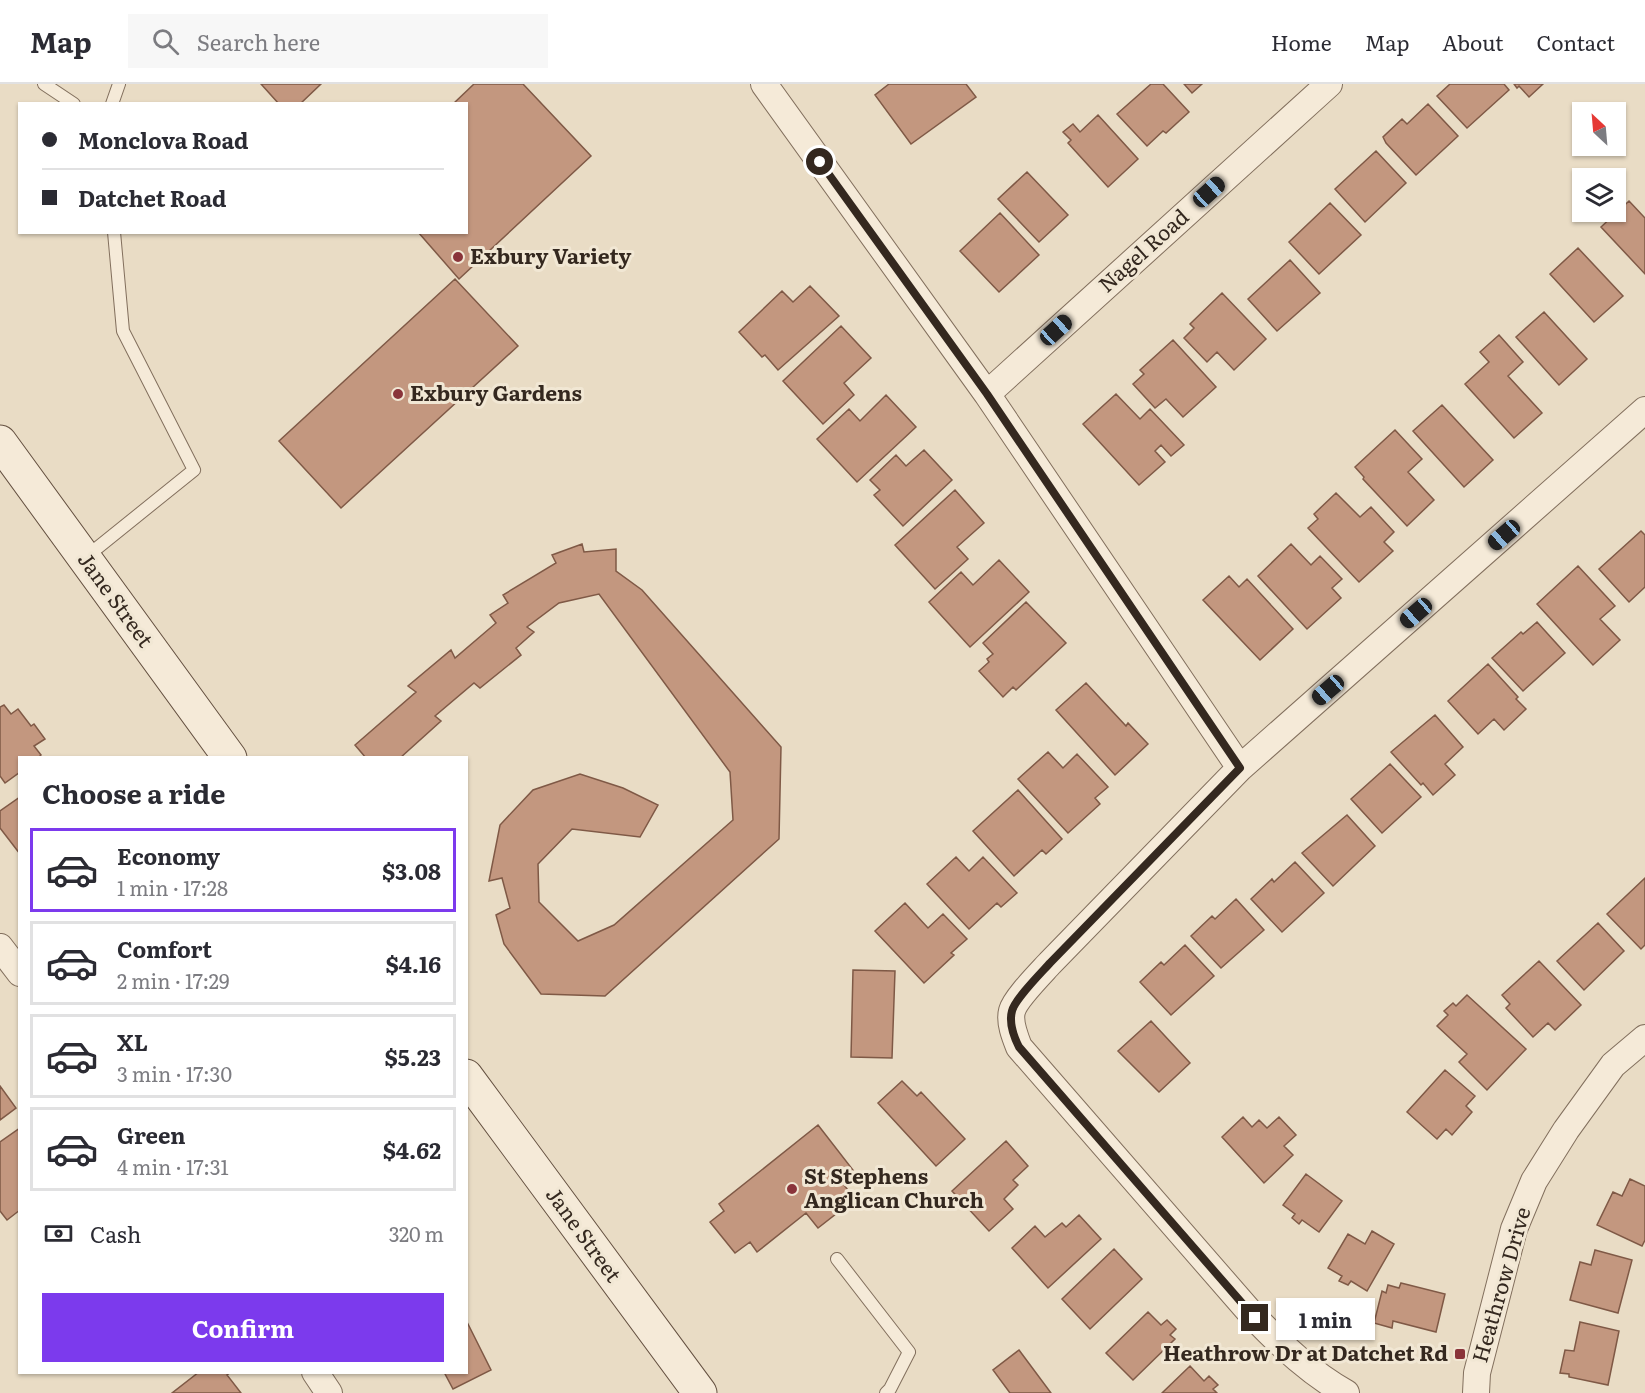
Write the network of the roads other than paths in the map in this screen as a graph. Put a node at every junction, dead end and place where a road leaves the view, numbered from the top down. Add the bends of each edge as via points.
1 (44, 84) edge
2 (119, 84) edge
3 (764, 84) edge
4 (1329, 84) edge
5 (71, 102) edge
6 (113, 102) edge
7 (114, 234) edge
8 (987, 394) junction
9 (1645, 410) edge
10 (0, 442) edge
11 (85, 558) junction
12 (229, 756) edge
13 (1240, 768) junction
14 (0, 947) edge
15 (18, 970) edge
16 (1645, 1038) edge
17 (468, 1079) edge
18 (837, 1258) dead end
19 (316, 1374) edge
20 (329, 1393) edge
21 (700, 1393) edge
22 (886, 1393) edge
23 (1346, 1393) edge
24 (1476, 1393) edge

1 - 5 lane
2 - 6 lane
3 - 8 street
4 - 8 street, Nagel Road
7 - 11 lane via 123,331 194,470
8 - 13 street
9 - 13 street
10 - 11 main road, Jane Street
11 - 12 main road, Jane Street
13 - 23 street via 1027,989 1012,1011 1013,1035 1019,1047 1255,1318 1285,1349
14 - 15 street
16 - 24 street, Heathrow Drive via 1613,1065 1534,1181 1511,1240 1477,1373
17 - 21 main road, Jane Street
18 - 22 lane via 909,1352
19 - 20 street

